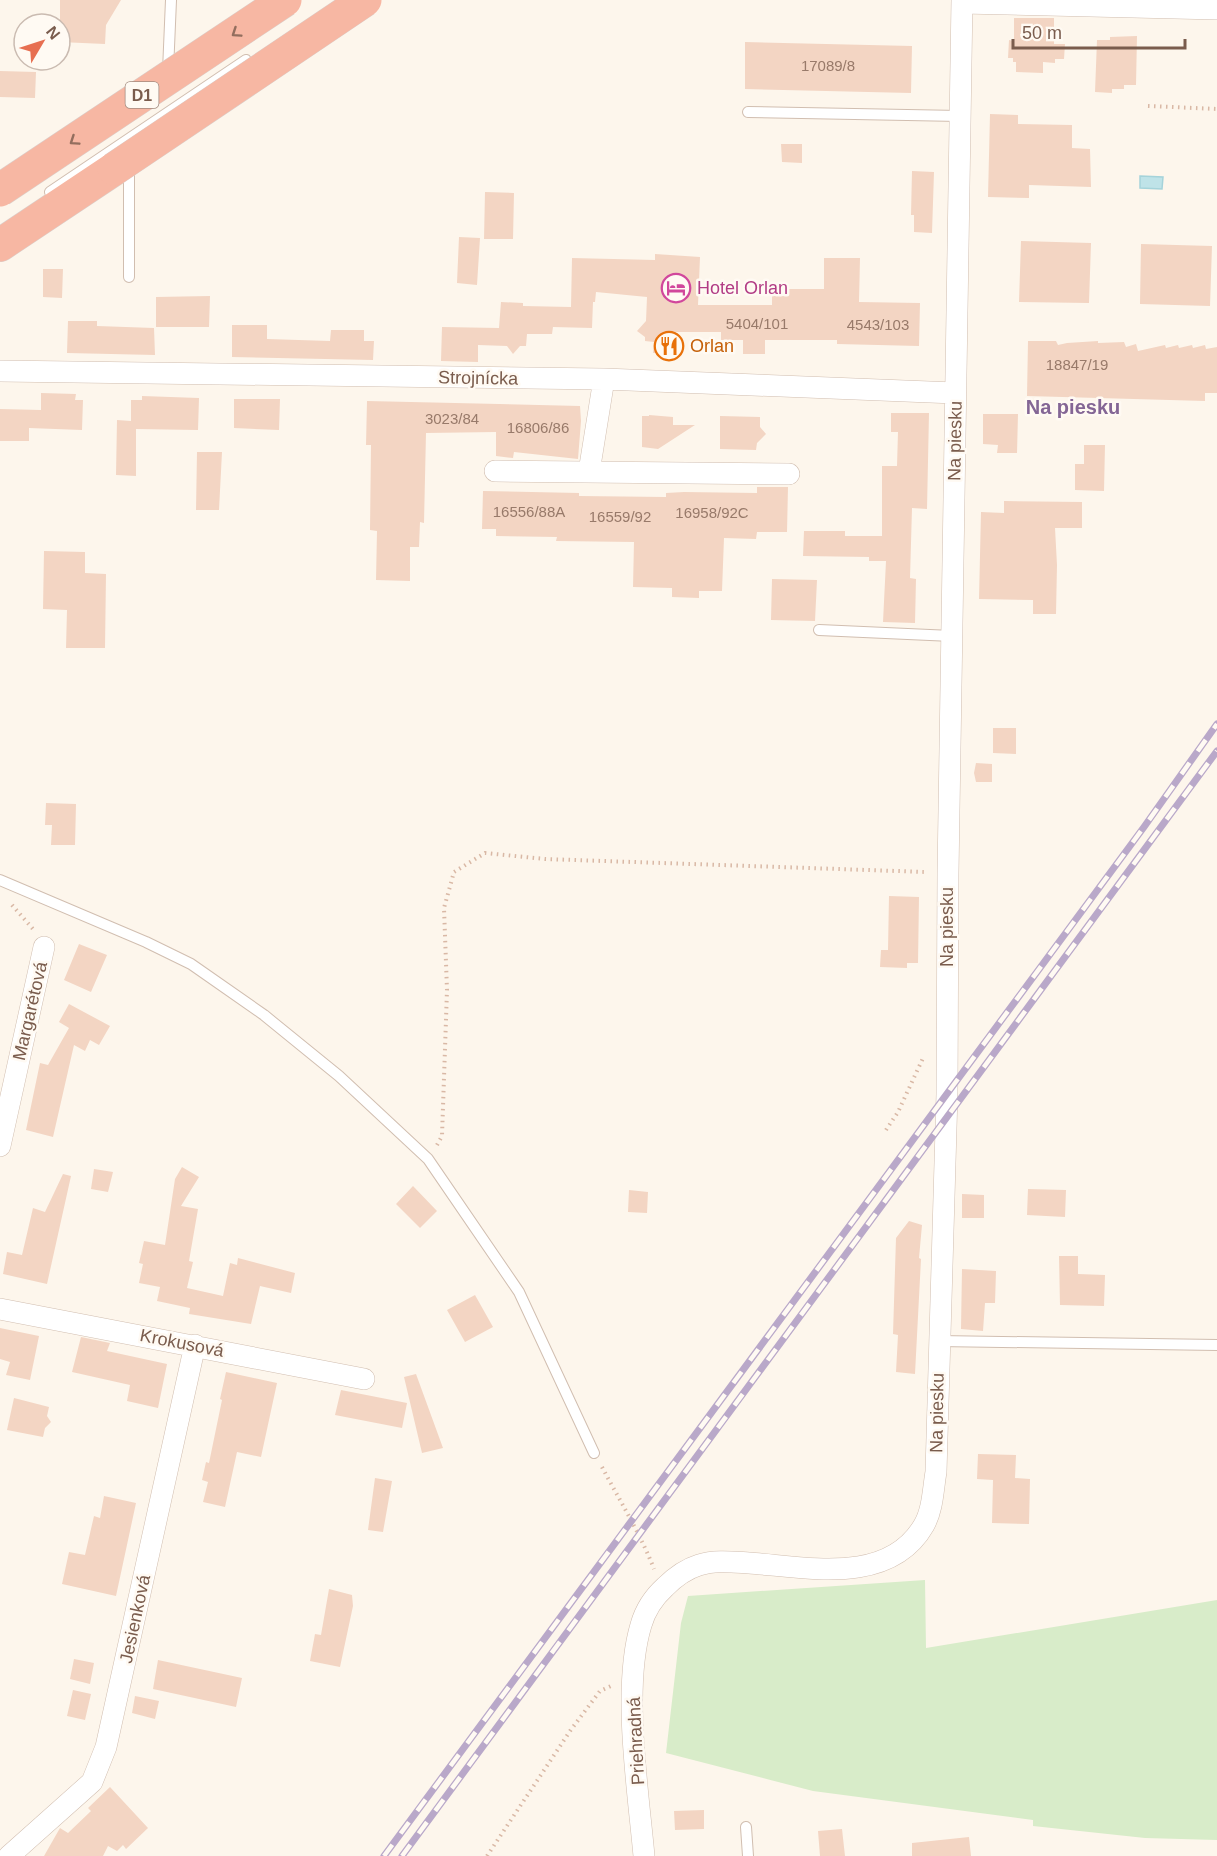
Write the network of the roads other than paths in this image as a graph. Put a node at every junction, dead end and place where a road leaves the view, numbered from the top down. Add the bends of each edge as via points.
1 (171, 0) edge
2 (285, 0) edge
3 (365, 0) edge
4 (962, 1) edge
5 (1217, 9) edge
6 (252, 57) dead end
7 (166, 102) junction
8 (748, 112) dead end
9 (960, 116) junction
10 (129, 139) junction
11 (0, 190) edge
12 (40, 199) dead end
13 (0, 245) edge
14 (129, 277) dead end
15 (0, 370) edge
16 (604, 379) junction
17 (955, 393) junction
18 (495, 471) dead end
19 (589, 472) junction
20 (789, 474) dead end
21 (819, 630) dead end
22 (952, 636) junction
23 (0, 880) edge
24 (45, 947) road end
25 (0, 1146) edge
26 (0, 1309) edge
27 (938, 1341) junction
28 (195, 1345) junction
29 (1217, 1345) edge
30 (364, 1379) dead end
31 (594, 1453) road end
32 (640, 1626) joint
33 (746, 1827) dead end
34 (9, 1856) edge
35 (644, 1856) edge
36 (748, 1856) edge

1 - 7 lane
2 -> 11 highway, D1, bridge
3 - 13 highway, D1, bridge
4 - 5 street
4 - 9 street, Na piesku
6 - 7 lane
7 - 10 lane
8 - 9 lane
9 - 17 street, Na piesku
10 - 12 lane
10 - 14 lane
15 - 16 street, Strojnícka
16 - 17 street, Strojnícka
16 - 19 street
17 - 22 street, Na piesku
18 - 19 street
19 - 20 street
21 - 22 lane
22 - 27 street, Na piesku via 947,1094
23 - 31 lane via 191,964 264,1015 339,1076 428,1159 519,1292
24 - 25 street, Margarétová
26 - 28 street, Krokusová
27 - 29 lane
27 - 32 street, Na piesku via 933,1493 925,1524 907,1545 870,1566 852,1568 712,1562 687,1570 662,1589
28 - 30 street, Krokusová
28 - 34 street, Jesienková via 106,1747 92,1782
32 - 35 street, Priehradná via 633,1675
33 - 36 lane

